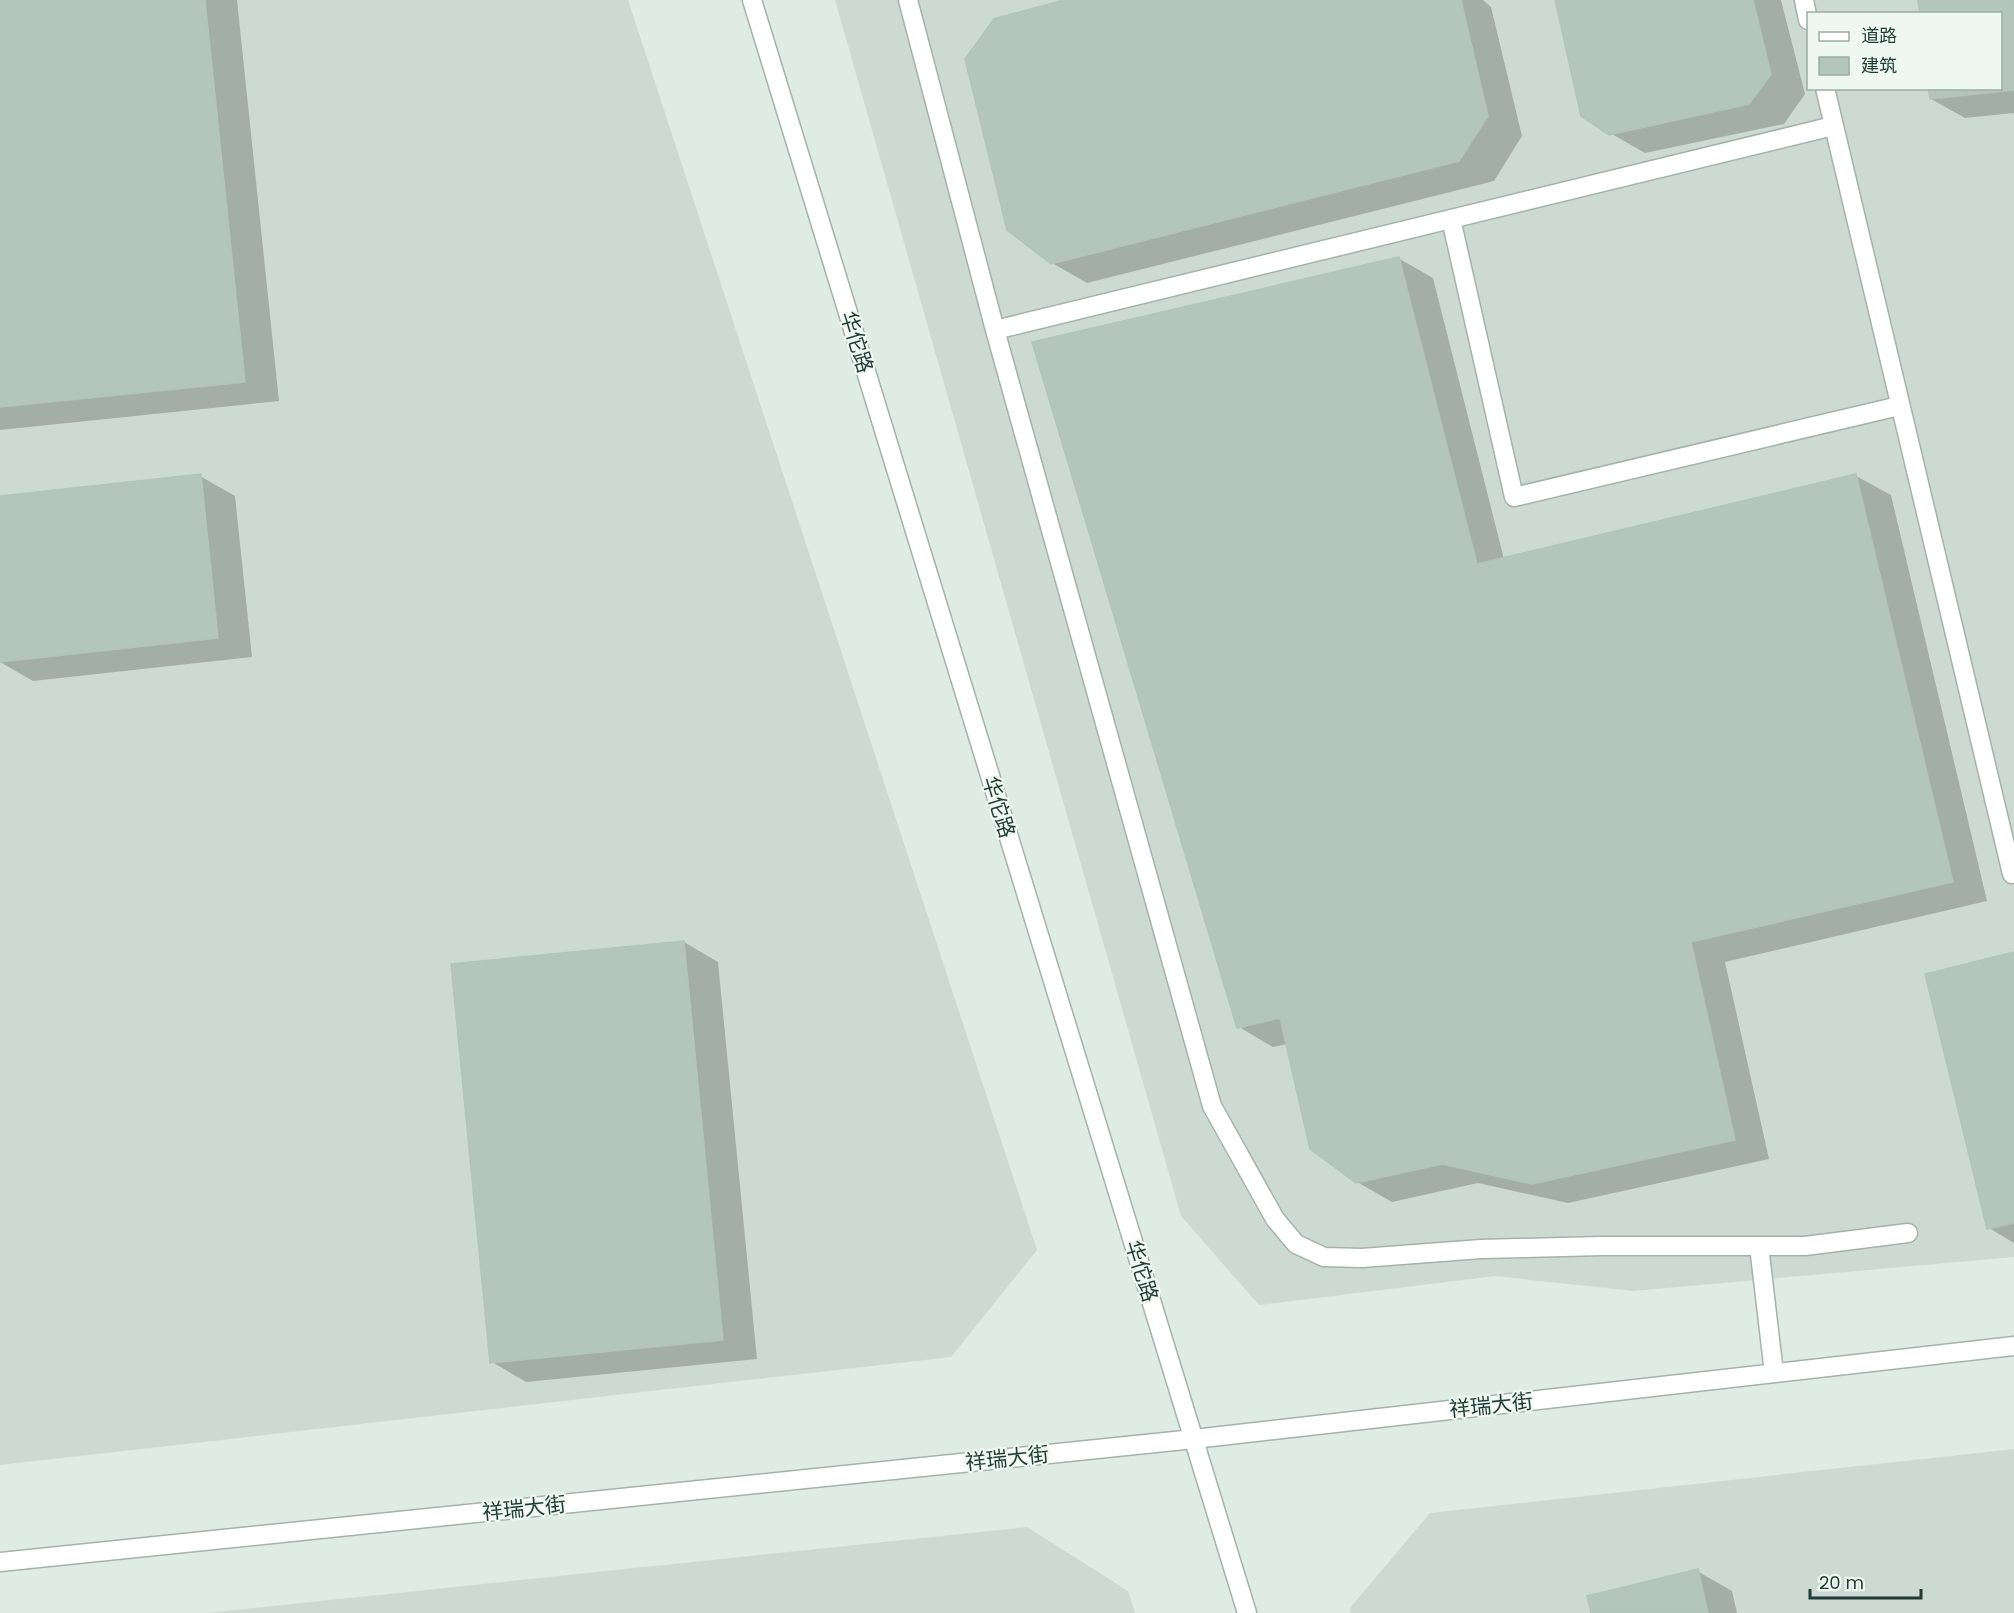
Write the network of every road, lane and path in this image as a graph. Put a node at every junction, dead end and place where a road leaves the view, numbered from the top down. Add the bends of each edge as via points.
1 (752, 0) edge
2 (908, 0) edge
3 (1825, 90) edge
4 (1833, 126) junction
5 (1451, 219) junction
6 (995, 330) junction
7 (1899, 406) junction
8 (2012, 874) dead end
9 (1908, 1233) dead end
10 (1759, 1246) junction
11 (2014, 1346) edge
12 (1774, 1373) junction
13 (1194, 1439) junction
14 (0, 1562) edge
15 (1247, 1613) edge

1 - 13 street, 华佗路
2 - 6 street
3 - 4 street
4 - 5 street
4 - 7 street
5 - 6 street
5 - 7 street via 1514,496
6 - 10 street via 1212,1106 1275,1219 1296,1244 1324,1257 1481,1249
7 - 8 street
9 - 10 street via 1805,1246
10 - 12 street
11 - 12 street, 祥瑞大街
12 - 13 street, 祥瑞大街
13 - 14 street, 祥瑞大街
13 - 15 street, 华佗路

